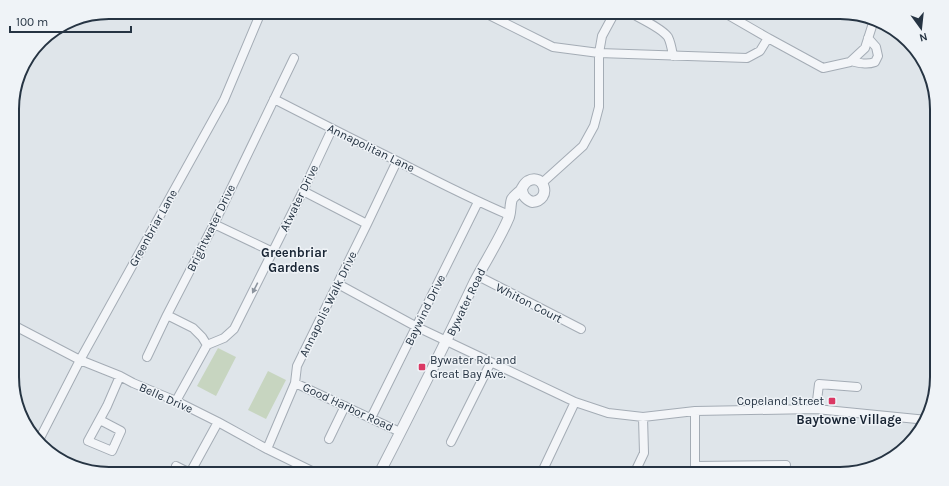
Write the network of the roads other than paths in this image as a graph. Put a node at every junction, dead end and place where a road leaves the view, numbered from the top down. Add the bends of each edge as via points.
1 (257, 19) edge
2 (497, 19) edge
3 (611, 19) edge
4 (641, 19) edge
5 (735, 19) edge
6 (872, 25) edge
7 (768, 38) junction
8 (868, 38) junction
9 (599, 54) junction
10 (673, 56) junction
11 (294, 58) dead end
12 (851, 61) junction
13 (274, 99) junction
14 (332, 129) junction
15 (397, 161) junction
16 (542, 183) junction
17 (303, 190) junction
18 (524, 193) junction
19 (478, 202) junction
20 (510, 215) junction
21 (214, 224) junction
22 (367, 224) junction
23 (273, 252) junction
24 (478, 276) junction
25 (338, 284) junction
26 (167, 315) junction
27 (417, 327) junction
28 (19, 329) edge
29 (580, 329) dead end
30 (446, 340) junction
31 (207, 345) junction
32 (147, 357) dead end
33 (80, 360) junction
34 (492, 362) junction
35 (120, 376) junction
36 (295, 383) junction
37 (858, 387) dead end
38 (176, 402) junction
39 (575, 402) junction
40 (345, 406) junction
41 (816, 409) junction
42 (695, 411) junction
43 (643, 417) junction
44 (371, 418) junction
45 (920, 419) edge
46 (100, 420) dead end
47 (218, 422) junction
48 (400, 432) junction
49 (40, 435) edge
50 (329, 439) dead end
51 (451, 442) dead end
52 (267, 449) junction
53 (786, 465) dead end
54 (193, 467) edge
55 (304, 467) edge
56 (382, 467) edge
57 (544, 467) edge
58 (637, 467) edge
59 (694, 467) edge
60 (749, 467) edge

1 - 33 street, Greenbriar Lane via 224,100
2 - 9 street via 553,47
3 - 9 street via 602,36
4 - 10 street via 668,37
5 - 7 street
6 - 8 street
7 - 10 street via 760,51 748,58
7 - 12 street via 824,68
8 - 12 street via 865,48
8 - 12 street via 876,47 878,56 875,62 870,64
9 - 10 street
9 - 16 street via 599,107 594,126 583,146
11 - 13 street
13 - 14 street, Annapolitan Lane
13 - 21 street, Brightwater Drive
14 - 15 street, Annapolitan Lane
14 - 17 street, Atwater Drive
15 - 19 street, Annapolitan Lane
15 - 22 street, Annapolis Walk Drive
16 - 18 street via 536,179 529,180 526,182
16 - 18 street via 544,194 536,201 532,202
17 - 22 street
17 - 23 street, Atwater Drive
18 - 20 street, Bywater Road via 512,199
19 - 20 street, Annapolitan Lane
19 - 27 street, Baywind Drive
20 - 24 street, Bywater Road
21 - 23 street
21 - 26 street, Brightwater Drive
22 - 25 street, Annapolis Walk Drive
23 -> 31 street, Atwater Drive via 234,329 224,338
24 - 29 street, Whiton Court
24 - 30 street, Bywater Road
25 - 27 street
25 - 36 street, Annapolis Walk Drive via 297,366
26 - 31 street via 193,328
26 - 32 street, Brightwater Drive
27 - 30 street
27 - 44 street, Baywind Drive
28 - 33 street, Belle Drive
30 - 34 street
30 - 48 street, Bywater Road
31 - 38 street
33 - 35 street, Belle Drive
33 - 49 street, Greenbriar Lane
34 - 39 street
34 - 51 street
35 - 38 street, Belle Drive
35 - 46 street
36 - 40 street, Good Harbor Road
36 - 52 street, Annapolis Walk Drive
37 - 41 street via 819,384
38 - 47 street, Belle Drive
39 - 43 street via 608,413
39 - 57 street
40 - 44 street, Good Harbor Road
40 - 50 street
41 - 42 street
41 - 45 street
42 - 43 street
42 - 59 street
43 - 58 street via 644,453
44 - 48 street, Good Harbor Road
47 - 52 street, Belle Drive
47 - 54 street
48 - 56 street, Bywater Road
52 - 55 street, Belle Drive
53 - 60 street

